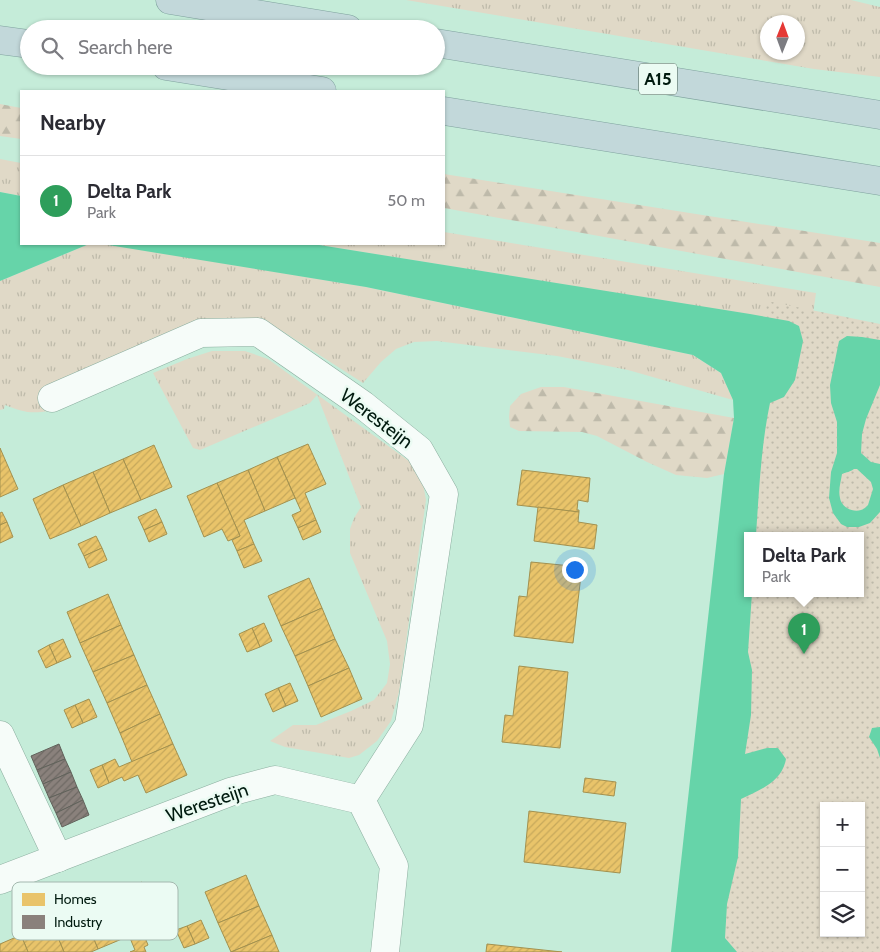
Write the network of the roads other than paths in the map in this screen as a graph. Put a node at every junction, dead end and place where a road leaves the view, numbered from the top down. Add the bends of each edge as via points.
1 (170, 0) edge
2 (293, 20) edge
3 (0, 40) edge
4 (20, 43) edge
5 (445, 44) edge
6 (222, 75) edge
7 (316, 90) edge
8 (445, 111) edge
9 (880, 115) edge
10 (880, 181) edge
11 (52, 398) dead end
12 (0, 735) edge
13 (361, 800) junction
14 (58, 858) junction
15 (0, 880) edge
16 (385, 952) edge

1 - 2 highway
3 - 4 highway
5 - 9 highway, A15
6 - 7 highway
8 - 10 highway
11 - 13 street, Weresteijn via 201,333 258,332 362,405 419,450 444,494 409,725
12 - 14 street
13 - 14 street, Weresteijn via 275,780 230,792
13 - 16 street via 394,866
14 - 15 street, Weresteijn

